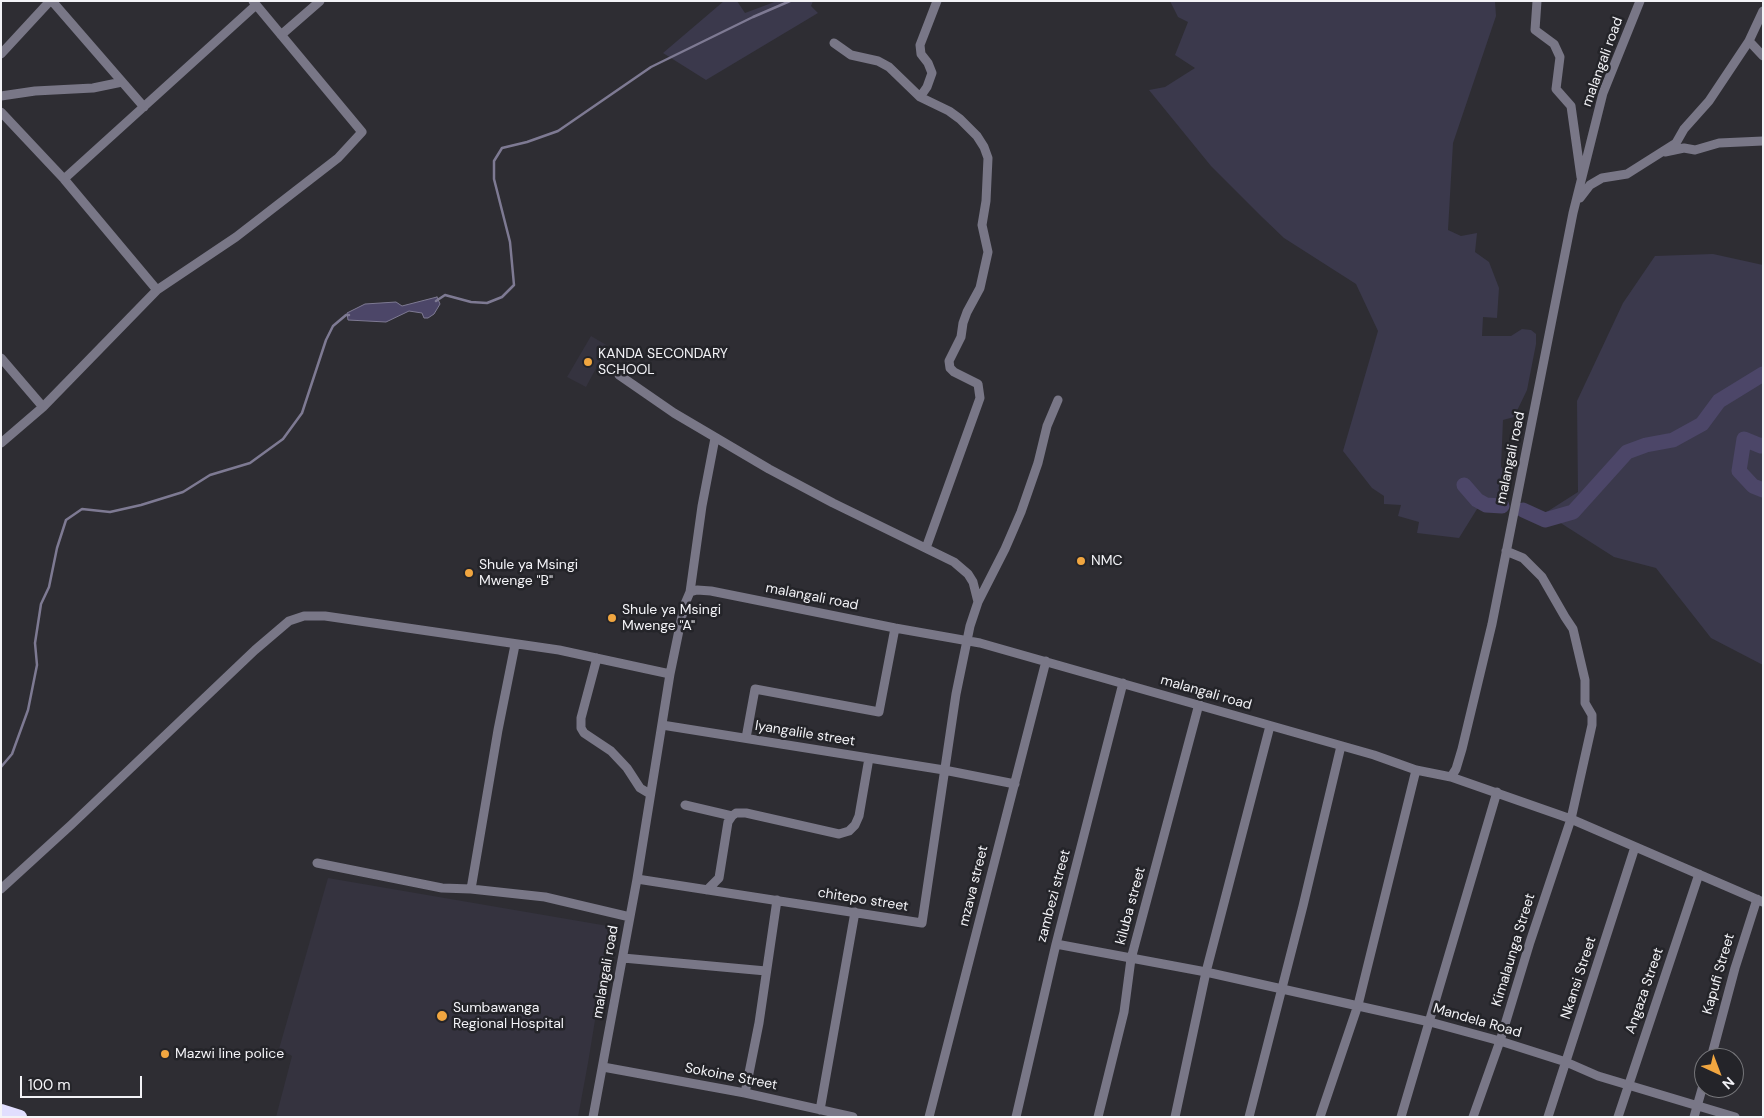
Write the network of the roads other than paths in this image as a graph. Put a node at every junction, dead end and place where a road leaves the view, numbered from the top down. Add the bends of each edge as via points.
1 (51, 1) edge
2 (320, 1) edge
3 (936, 1) edge
4 (1537, 1) edge
5 (1640, 1) edge
6 (254, 3) edge
7 (1763, 12) edge
8 (281, 35) junction
9 (1750, 41) junction
10 (834, 43) dead end
11 (1, 54) edge
12 (1763, 56) edge
13 (122, 82) junction
14 (1, 96) edge
15 (920, 97) junction
16 (144, 107) junction
17 (1, 112) edge
18 (1763, 141) edge
19 (1658, 154) junction
20 (64, 179) junction
21 (1582, 182) junction
22 (1573, 213) junction
23 (157, 290) junction
24 (1, 358) edge
25 (619, 375) dead end
26 (1058, 400) dead end
27 (43, 407) junction
28 (715, 438) junction
29 (1, 443) edge
30 (926, 548) junction
31 (1506, 550) junction
32 (690, 592) junction
33 (978, 602) junction
34 (895, 628) junction
35 (967, 641) junction
36 (515, 645) junction
37 (597, 658) junction
38 (1046, 661) junction
39 (670, 674) junction
40 (1123, 683) junction
41 (1199, 704) junction
42 (662, 725) junction
43 (1270, 726) junction
44 (746, 738) junction
45 (1341, 746) junction
46 (868, 758) junction
47 (944, 770) junction
48 (1416, 770) junction
49 (1451, 777) junction
50 (1015, 784) junction
51 (1497, 792) junction
52 (650, 794) junction
53 (685, 805) dead end
54 (732, 816) junction
55 (1571, 820) junction
56 (1635, 847) junction
57 (317, 863) dead end
58 (1699, 874) junction
59 (637, 879) junction
60 (1, 889) edge
61 (471, 889) junction
62 (707, 890) junction
63 (777, 900) junction
64 (1760, 900) edge
65 (855, 912) junction
66 (630, 917) junction
67 (1056, 944) junction
68 (623, 958) junction
69 (1131, 959) junction
70 (766, 971) junction
71 (1206, 972) junction
72 (1281, 989) junction
73 (1358, 1005) junction
74 (1430, 1022) junction
75 (1500, 1042) junction
76 (1714, 1048) edge
77 (1566, 1062) junction
78 (603, 1067) junction
79 (1628, 1084) junction
80 (745, 1093) junction
81 (1700, 1098) edge
82 (1698, 1104) junction
83 (820, 1110) junction
84 (1, 1111) edge
85 (20, 1117) edge
86 (594, 1117) edge
87 (851, 1117) edge
88 (929, 1117) edge
89 (1016, 1117) edge
90 (1098, 1117) edge
91 (1175, 1117) edge
92 (1249, 1117) edge
93 (1320, 1117) edge
94 (1401, 1117) edge
95 (1473, 1117) edge
96 (1548, 1117) edge
97 (1618, 1117) edge
98 (1694, 1117) edge
99 (1735, 1117) edge

1 - 11 street
1 - 13 street
2 - 8 street
3 - 15 street via 920,45 921,54 932,73
4 - 21 street via 1535,30 1554,44 1560,56 1556,89 1571,106
5 - 21 street, malangali road via 1603,93
6 - 8 street
6 - 16 street
7 - 9 street
8 - 23 street via 362,132 338,158 252,225
9 - 12 street
9 - 19 street via 1676,143
10 - 15 street via 851,55 878,61 888,67
13 - 14 street via 93,88
13 - 16 street
15 - 30 street via 949,110 970,128 988,158 982,225 988,252 980,288 949,361 954,372 978,384 980,398
16 - 20 street
17 - 20 street
18 - 19 street via 1719,142 1695,150 1684,148
19 - 22 street via 1627,174 1602,178 1590,185
20 - 23 street
21 - 22 street, malangali road
22 - 31 street, malangali road
23 - 27 street
24 - 27 street
25 - 28 street
26 - 33 street, chitepo street via 1021,512
27 - 29 street
28 - 30 street via 800,486
28 - 32 street
30 - 33 street via 954,562 968,574
31 - 49 street, malangali road via 1471,716
31 - 55 street, Kimalaunga Street via 1523,558 1542,576 1575,633 1585,680 1585,703 1593,718
32 - 34 street, malangali road via 711,591
32 - 39 street, malangali road via 684,606
33 - 35 street, chitepo street
34 - 35 street, malangali road
34 - 44 street via 879,712 755,689
35 - 38 street, malangali road
35 - 47 street, chitepo street
36 - 37 street
36 - 60 street via 325,616 304,616 289,621
36 - 61 street
37 - 39 street
37 - 52 street via 581,728 611,751 640,788
38 - 40 street, malangali road
38 - 50 street, mzava street
39 - 42 street, malangali road
40 - 41 street, malangali road
40 - 67 street, zambezi street
41 - 43 street, malangali road
41 - 69 street, kiluba street
42 - 44 street, lyangalile street
42 - 52 street, malangali road
43 - 45 street, malangali road
43 - 71 street
44 - 46 street, lyangalile street
45 - 48 street, malangali road
45 - 72 street
46 - 47 street, lyangalile street
46 - 54 street via 859,816 850,831 839,834 746,814
47 - 50 street, lyangalile street
47 - 65 street, chitepo street via 922,926
48 - 49 street, malangali road
48 - 73 street
49 - 51 street
50 - 88 street, mzava street
51 - 55 street
51 - 74 street
52 - 59 street, malangali road
53 - 54 street
54 - 62 street via 728,822 719,878
55 - 56 street
55 - 75 street, Kimalaunga Street
56 - 58 street
56 - 77 street, Nkansi Street
57 - 61 street via 442,888
58 - 64 street
58 - 79 street, Angaza Street
59 - 62 street, chitepo street
59 - 66 street, malangali road
61 - 66 street via 546,897
62 - 63 street, chitepo street
63 - 65 street, chitepo street
63 - 70 street
64 - 76 street, Kapufi Street via 1739,953
65 - 83 street
66 - 68 street, malangali road
67 - 69 street
67 - 89 street, zambezi street
68 - 70 street
68 - 78 street, malangali road
69 - 71 street
69 - 90 street, kiluba street via 1124,1012
70 - 80 street
71 - 72 street, Mandela Road
71 - 91 street
72 - 73 street, Mandela Road
72 - 92 street
73 - 74 street, Mandela Road
73 - 93 street
74 - 75 street, Mandela Road
74 - 94 street
75 - 77 street, Mandela Road
75 - 95 street, Kimalaunga Street
77 - 79 street, Mandela Road
77 - 96 street, Nkansi Street
78 - 80 street, Sokoine Street
78 - 86 street, malangali road
79 - 82 street, Mandela Road
79 - 97 street, Angaza Street
80 - 83 street, Sokoine Street
81 - 82 street
82 - 98 street
82 - 99 street, Mandela Road
83 - 87 street, Sokoine Street
84 - 85 highway

